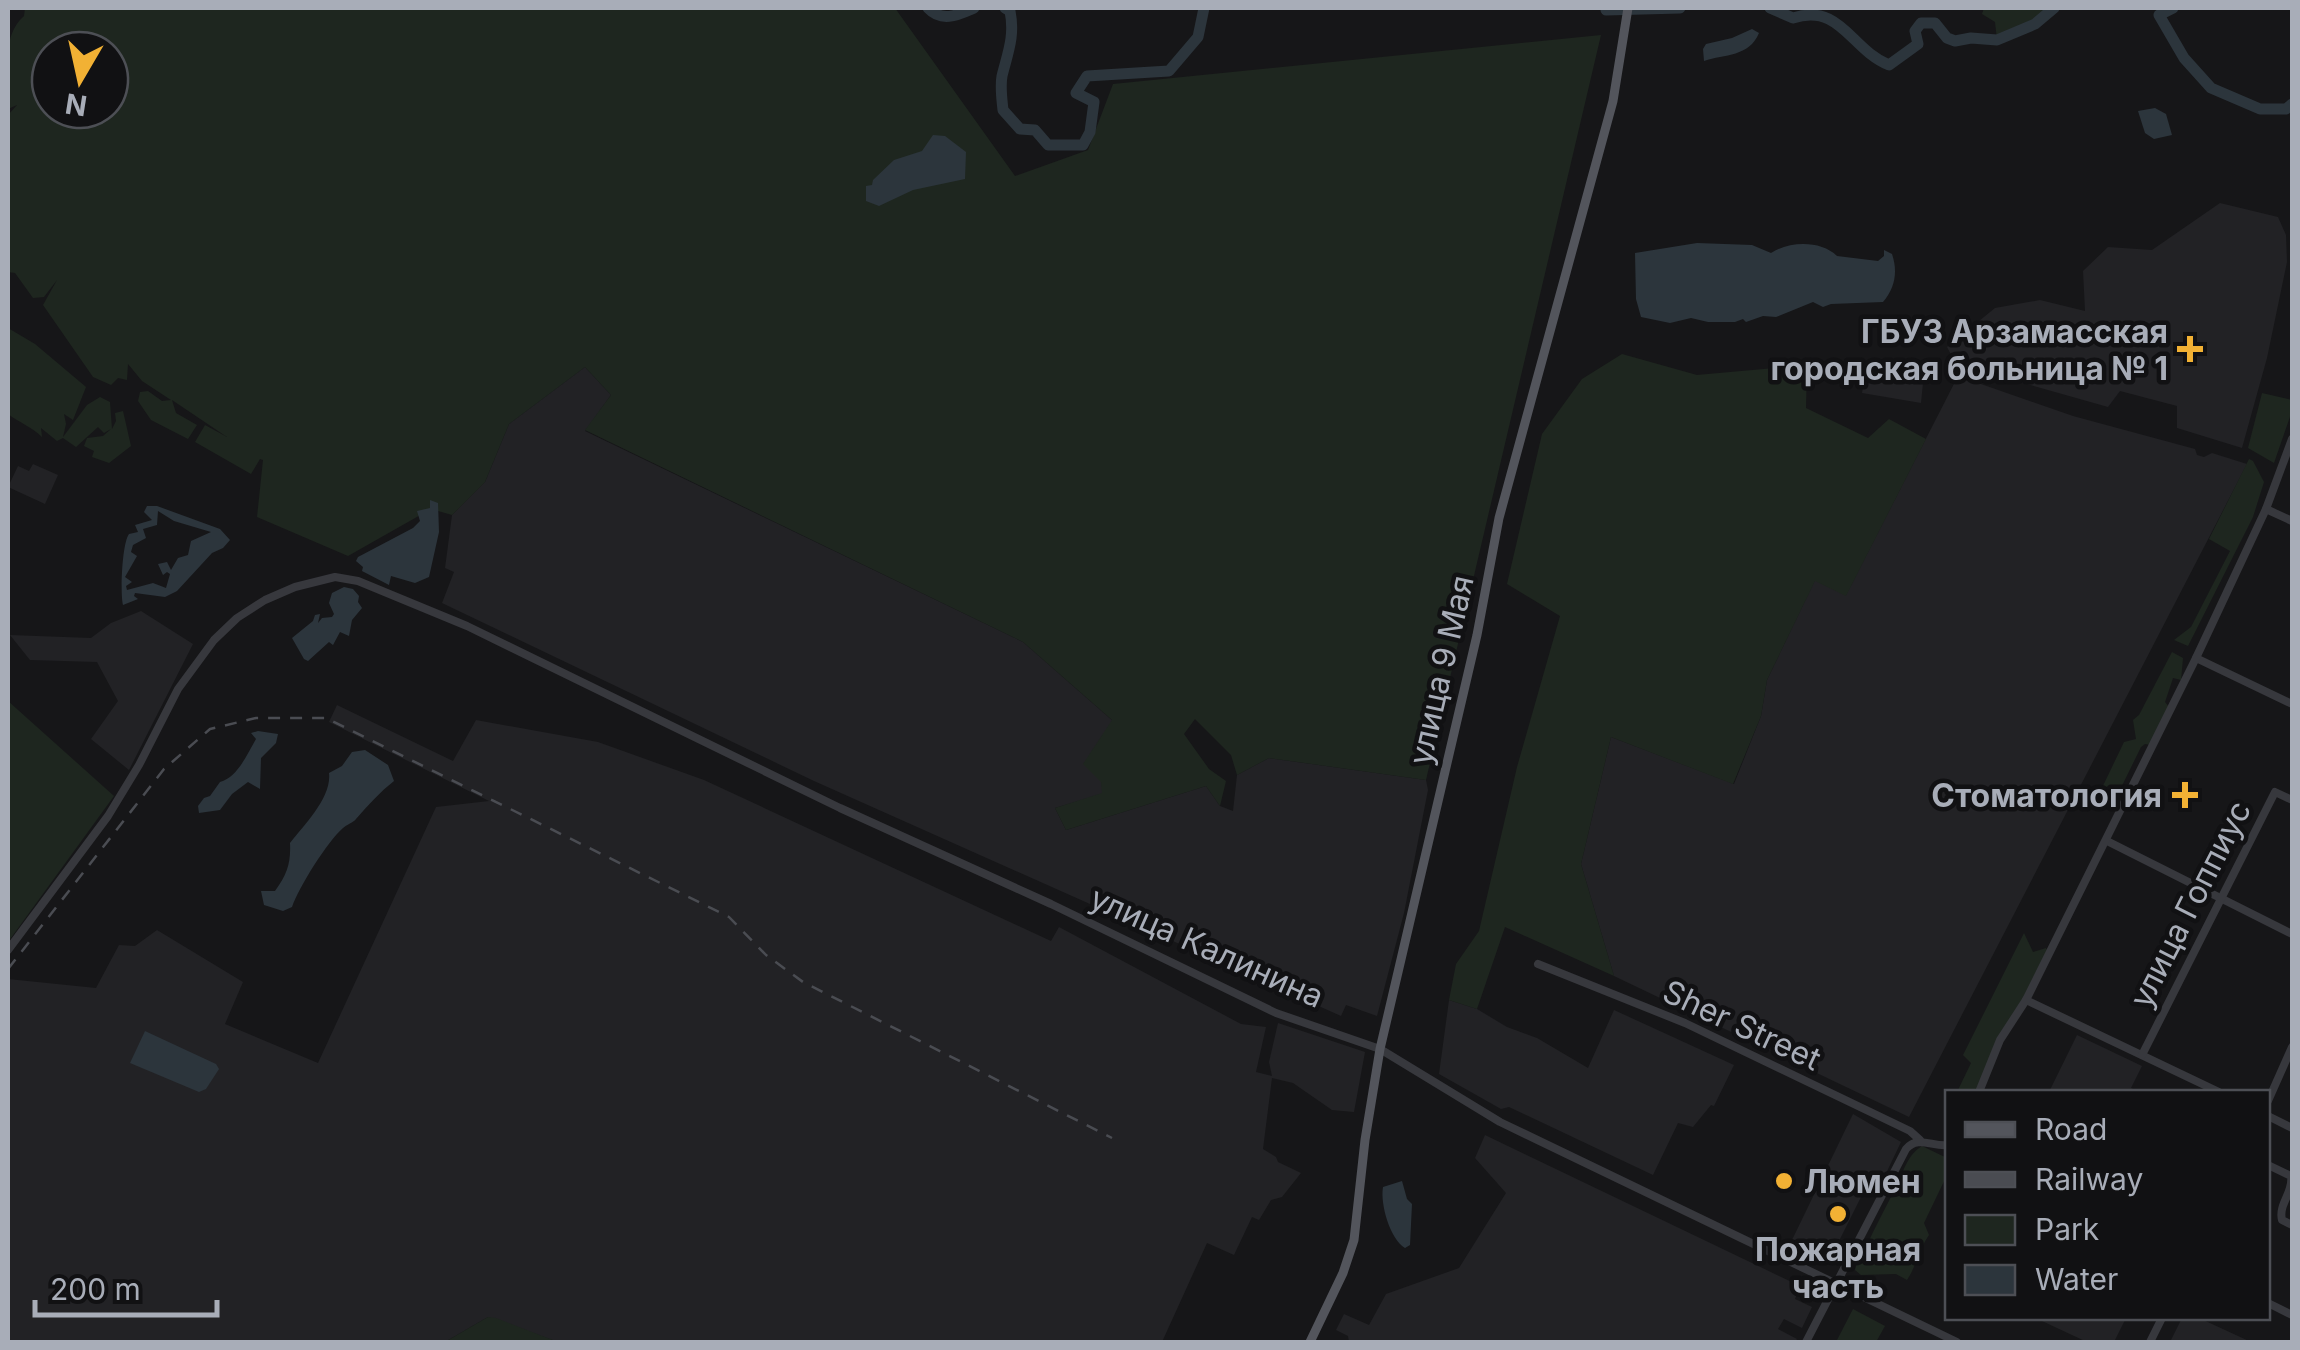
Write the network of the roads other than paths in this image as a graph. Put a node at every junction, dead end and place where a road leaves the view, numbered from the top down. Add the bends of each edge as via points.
1 (1628, 8) edge
2 (2292, 439) edge
3 (2266, 509) junction
4 (2292, 521) edge
5 (2196, 658) junction
6 (2292, 704) edge
7 (2292, 800) edge
8 (2107, 841) junction
9 (2222, 899) junction
10 (2292, 934) edge
11 (8, 950) edge
12 (1538, 964) dead end
13 (2026, 1000) junction
14 (2292, 1047) edge
15 (1380, 1050) junction
16 (2142, 1055) junction
17 (1981, 1090) edge
18 (2215, 1090) edge
19 (2270, 1096) edge
20 (1920, 1140) junction
21 (1945, 1145) edge
22 (2270, 1166) edge
23 (2292, 1224) edge
24 (1836, 1284) junction
25 (1310, 1342) edge
26 (1806, 1342) edge
27 (1957, 1342) edge

1 - 15 main road, улица 9 Мая via 1613,101 1499,518
2 - 3 street
3 - 4 street
3 - 5 street
5 - 6 street
5 - 8 street
7 - 9 street, улица Гоппиус via 2274,792
8 - 9 street
8 - 13 street
9 - 10 street
9 - 16 street, улица Гоппиус
11 - 15 street, улица Калинина via 124,792 196,661 237,618 265,600 335,577 430,610 561,670 1276,1013
12 - 20 street, Sher Street via 1684,1023
13 - 16 street
13 - 17 street via 2000,1040
14 - 19 street
15 - 24 street, улица Калинина via 1500,1122
15 - 25 main road, улица 9 Мая via 1354,1240
16 - 18 street
20 - 21 street, Sher Street
20 - 24 street via 1906,1149
22 - 23 street via 2290,1176 2280,1211
24 - 26 street
24 - 27 street, улица Калинина

